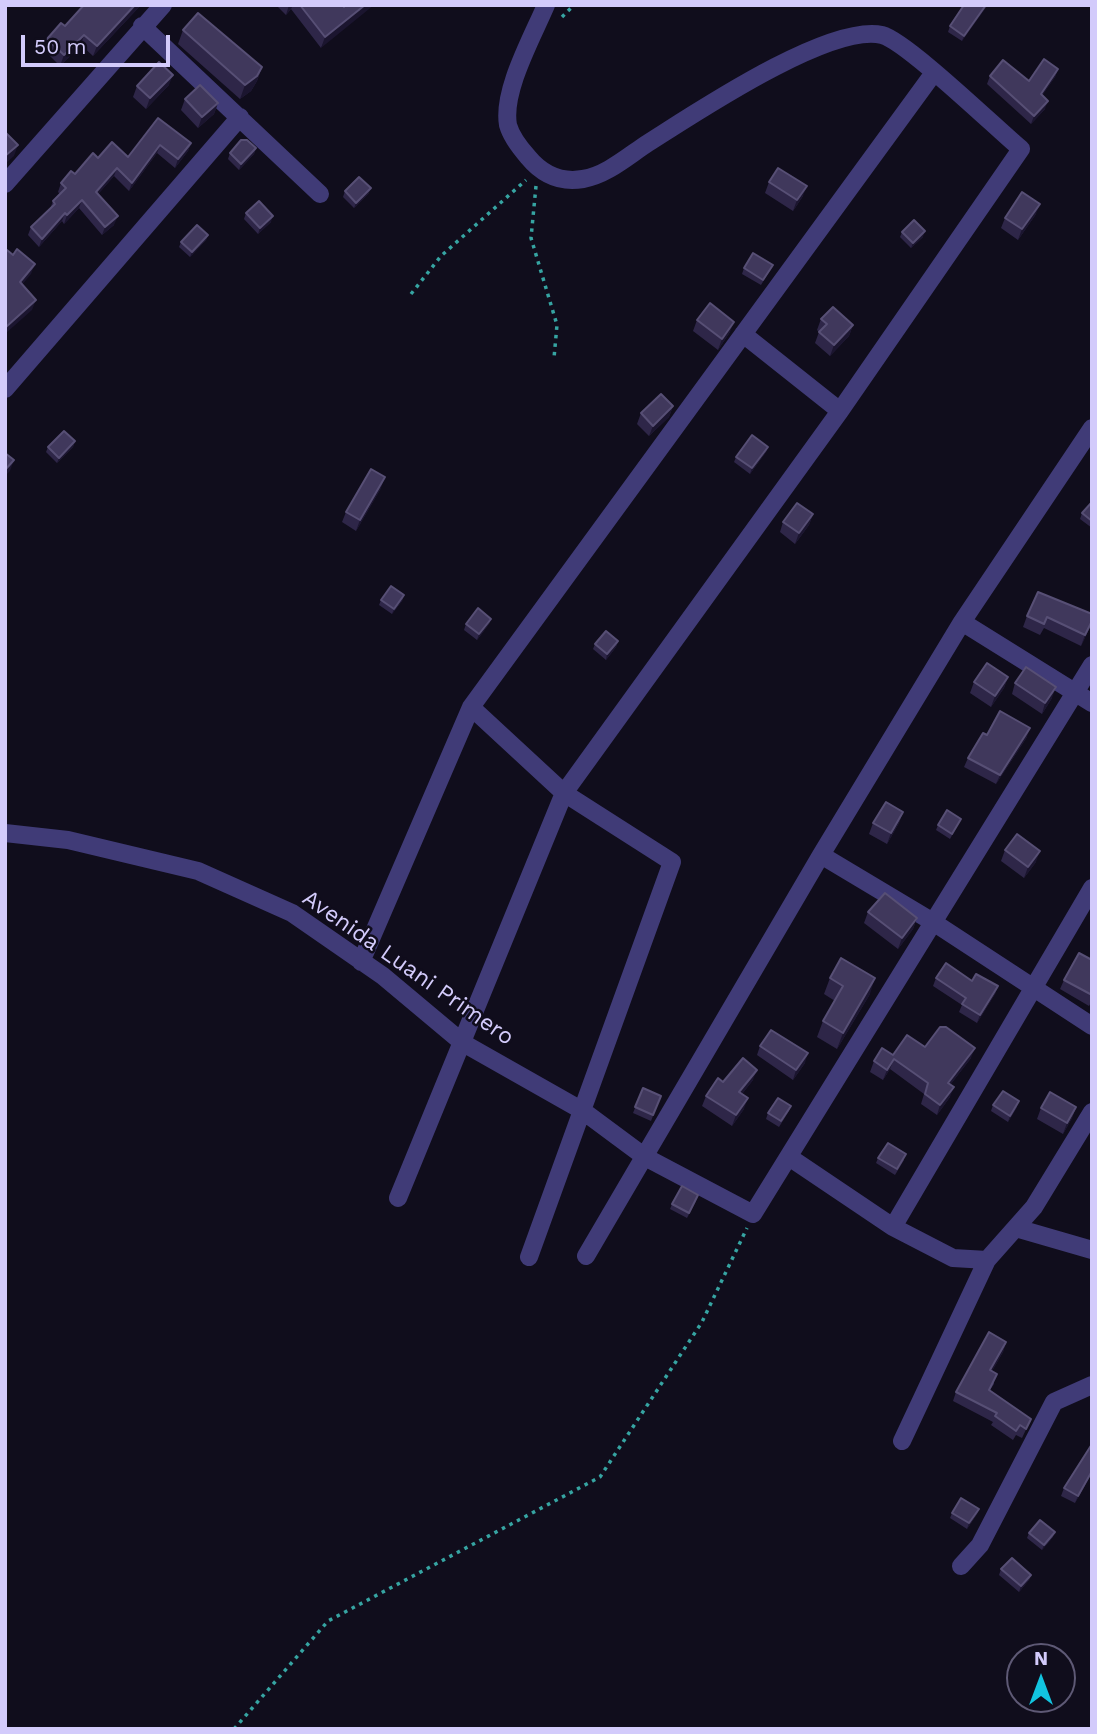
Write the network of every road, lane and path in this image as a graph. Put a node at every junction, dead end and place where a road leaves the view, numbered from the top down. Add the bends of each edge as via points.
1 (163, 5) edge
2 (545, 5) edge
3 (142, 26) junction
4 (933, 74) junction
5 (240, 117) junction
6 (538, 170) junction
7 (5, 184) edge
8 (320, 194) dead end
9 (411, 294) dead end
10 (743, 334) junction
11 (554, 358) dead end
12 (5, 389) edge
13 (840, 411) junction
14 (1092, 428) edge
15 (962, 622) junction
16 (1092, 665) edge
17 (1076, 692) junction
18 (1092, 703) edge
19 (471, 708) junction
20 (564, 793) junction
21 (5, 833) edge
22 (821, 855) junction
23 (1092, 888) edge
24 (933, 922) junction
25 (361, 962) junction
26 (1033, 987) junction
27 (1092, 1026) edge
28 (463, 1043) junction
29 (583, 1111) junction
30 (1092, 1112) edge
31 (645, 1157) junction
32 (789, 1157) junction
33 (398, 1198) dead end
34 (754, 1214) junction
35 (893, 1227) junction
36 (1016, 1228) junction
37 (1092, 1250) edge
38 (529, 1256) dead end
39 (586, 1256) dead end
40 (987, 1260) junction
41 (1092, 1385) edge
42 (902, 1441) dead end
43 (961, 1566) dead end
44 (234, 1729) edge

1 - 3 street
2 - 6 street via 507,102 509,128
3 - 5 street
3 - 7 street
4 - 6 street via 909,51 882,35 827,43 728,94 585,179 561,180
4 - 10 street
4 - 13 street via 1021,149
5 - 8 street
5 - 12 street
6 - 9 path via 441,256
6 - 11 path via 531,238 557,325
10 - 13 street
10 - 19 street
13 - 20 street
14 - 15 street
15 - 17 street
15 - 22 street
16 - 17 street
17 - 18 street
17 - 24 street
19 - 20 street
19 - 25 street
20 - 28 street
20 - 29 street via 672,862
21 - 25 street, Avenida Luani Primero via 68,840 198,871 292,913
22 - 24 street
22 - 31 street
23 - 26 street
24 - 26 street
24 - 32 street
25 - 28 street, Avenida Luani Primero
26 - 27 street
26 - 35 street
28 - 29 street, Avenida Luani Primero
28 - 33 street
29 - 31 street, Avenida Luani Primero
29 - 38 street
30 - 36 street via 1034,1207
31 - 34 street, Avenida Luani Primero
31 - 39 street
32 - 34 street
32 - 35 street
34 - 44 path via 702,1322 600,1476 328,1621
35 - 40 street via 953,1258
36 - 37 street
36 - 40 street
40 - 42 street
41 - 43 street via 1054,1402 980,1545

